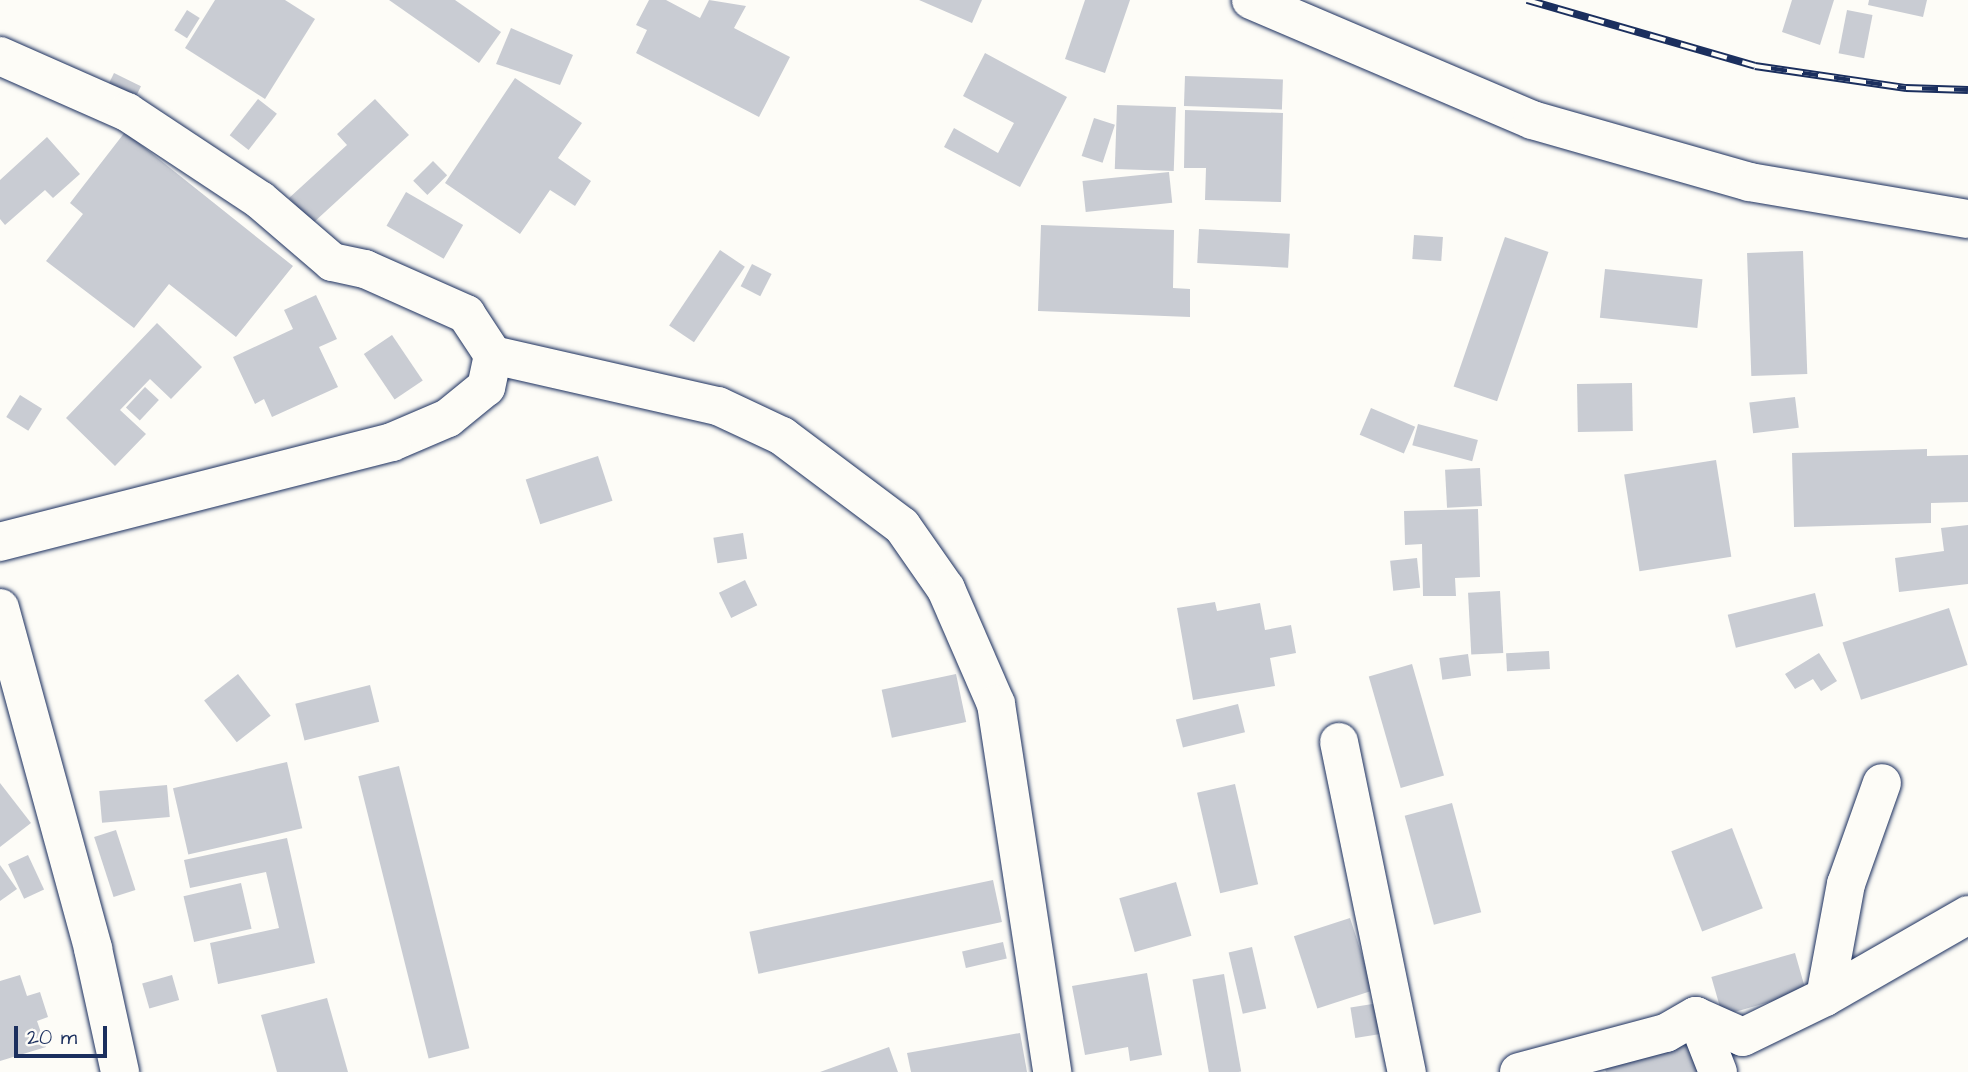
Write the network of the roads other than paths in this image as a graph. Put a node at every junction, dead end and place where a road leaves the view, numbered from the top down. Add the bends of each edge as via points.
1 (1251, 0) edge
2 (0, 56) edge
3 (1968, 219) edge
4 (494, 355) junction
5 (0, 542) edge
6 (0, 608) edge
7 (1339, 742) dead end
8 (1882, 783) dead end
9 (1968, 915) edge
10 (1825, 997) junction
11 (1696, 1016) junction
12 (120, 1072) edge
13 (1052, 1072) edge
14 (1407, 1072) edge
15 (1519, 1072) edge
16 (1718, 1072) edge

1 - 3 street via 1532,120 1749,182
2 - 4 street via 127,112 260,200 332,262 365,269 466,314
4 - 5 street via 486,387 448,418 392,442
4 - 13 street via 718,406 782,436 902,526 946,589 996,704
6 - 12 street via 93,949
7 - 14 street
8 - 10 street via 1846,884
9 - 10 street
10 - 11 street via 1743,1037
11 - 15 street via 1667,1033
11 - 16 street

